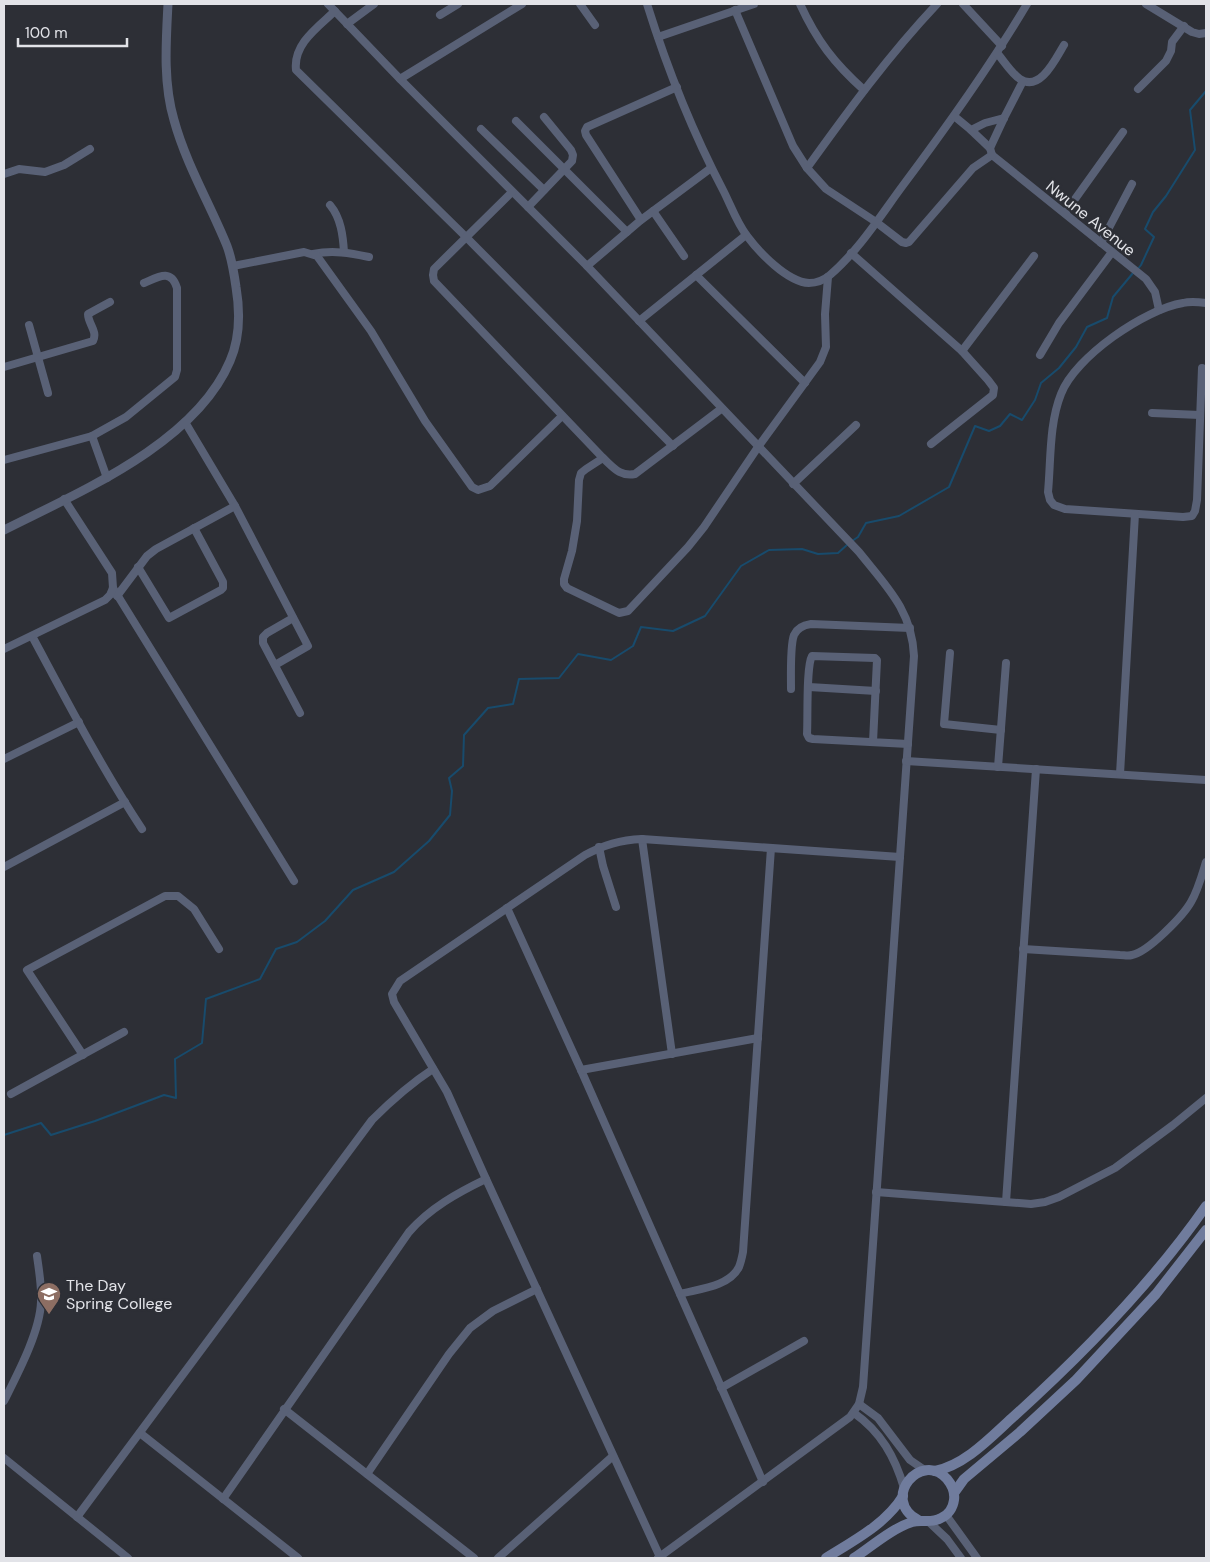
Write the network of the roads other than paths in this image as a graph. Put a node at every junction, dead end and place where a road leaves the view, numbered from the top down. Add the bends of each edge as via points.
1 (168, 4) edge
2 (328, 4) edge
3 (374, 4) edge
4 (458, 4) edge
5 (522, 4) edge
6 (580, 4) edge
7 (647, 4) edge
8 (754, 4) edge
9 (800, 4) edge
10 (937, 4) edge
11 (963, 4) edge
12 (1027, 4) edge
13 (1146, 4) edge
14 (735, 10) junction
15 (335, 11) junction
16 (440, 15) dead end
17 (347, 24) junction
18 (595, 25) dead end
19 (1184, 26) junction
20 (1206, 33) edge
21 (658, 37) junction
22 (1064, 45) dead end
23 (999, 49) junction
24 (400, 79) junction
25 (1023, 81) junction
26 (677, 87) junction
27 (1138, 89) dead end
28 (864, 90) junction
29 (954, 116) junction
30 (544, 117) dead end
31 (1004, 118) junction
32 (516, 121) dead end
33 (481, 129) dead end
34 (971, 130) junction
35 (1123, 132) dead end
36 (90, 150) dead end
37 (991, 152) junction
38 (711, 168) junction
39 (807, 168) junction
40 (564, 169) junction
41 (4, 174) edge
42 (1132, 184) dead end
43 (544, 190) junction
44 (512, 192) junction
45 (330, 205) dead end
46 (528, 207) junction
47 (653, 211) junction
48 (1065, 213) junction
49 (641, 220) junction
50 (876, 222) junction
51 (627, 232) junction
52 (746, 235) junction
53 (466, 236) junction
54 (1101, 243) junction
55 (344, 252) junction
56 (1112, 252) junction
57 (851, 253) junction
58 (313, 254) junction
59 (684, 256) dead end
60 (1034, 256) dead end
61 (369, 257) dead end
62 (233, 266) junction
63 (587, 266) junction
64 (696, 276) junction
65 (828, 277) junction
66 (144, 283) dead end
67 (110, 302) dead end
68 (1206, 303) edge
69 (1159, 310) junction
70 (639, 321) junction
71 (29, 325) dead end
72 (962, 351) junction
73 (1040, 355) dead end
74 (37, 358) junction
75 (4, 367) edge
76 (1202, 368) dead end
77 (804, 383) junction
78 (48, 393) dead end
79 (721, 409) junction
80 (1152, 413) dead end
81 (1200, 415) junction
82 (562, 416) junction
83 (185, 422) junction
84 (856, 425) dead end
85 (92, 436) junction
86 (931, 444) dead end
87 (673, 446) junction
88 (758, 447) junction
89 (602, 458) junction
90 (4, 460) edge
91 (107, 478) junction
92 (794, 484) junction
93 (64, 499) junction
94 (235, 506) junction
95 (1135, 514) junction
96 (194, 528) junction
97 (4, 530) edge
98 (138, 568) junction
99 (112, 588) junction
100 (117, 596) junction
101 (293, 618) junction
102 (910, 628) junction
103 (32, 636) junction
104 (4, 649) edge
105 (950, 653) dead end
106 (1006, 664) dead end
107 (275, 665) junction
108 (809, 687) junction
109 (790, 689) dead end
110 (876, 690) junction
111 (300, 713) dead end
112 (79, 722) junction
113 (1001, 730) junction
114 (873, 742) junction
115 (908, 744) junction
116 (4, 759) edge
117 (906, 762) junction
118 (998, 767) junction
119 (1036, 769) junction
120 (1120, 774) junction
121 (1206, 780) edge
122 (124, 802) junction
123 (142, 829) dead end
124 (642, 839) junction
125 (599, 847) junction
126 (771, 848) junction
127 (900, 856) junction
128 (1206, 862) edge
129 (4, 867) edge
130 (294, 881) dead end
131 (507, 908) junction
132 (616, 908) dead end
133 (218, 949) dead end
134 (1023, 949) junction
135 (124, 1032) dead end
136 (758, 1038) junction
137 (672, 1054) junction
138 (83, 1055) junction
139 (433, 1069) junction
140 (581, 1070) junction
141 (11, 1094) dead end
142 (1206, 1098) edge
143 (486, 1178) junction
144 (876, 1192) junction
145 (1006, 1202) junction
146 (1206, 1206) edge
147 (1206, 1230) edge
148 (37, 1256) dead end
149 (537, 1289) junction
150 (680, 1294) junction
151 (804, 1342) dead end
152 (721, 1388) junction
153 (4, 1401) edge
154 (859, 1404) junction
155 (284, 1409) junction
156 (854, 1413) junction
157 (140, 1433) junction
158 (613, 1456) junction
159 (4, 1458) edge
160 (931, 1471) junction
161 (367, 1474) junction
162 (762, 1482) junction
163 (903, 1492) junction
164 (954, 1493) junction
165 (223, 1499) junction
166 (946, 1515) junction
167 (77, 1517) junction
168 (924, 1521) junction
169 (128, 1558) edge
170 (298, 1558) edge
171 (474, 1558) edge
172 (498, 1558) edge
173 (659, 1558) edge
174 (826, 1558) edge
175 (854, 1558) edge
176 (962, 1558) edge
177 (977, 1558) edge

1 - 62 street via 166,39 170,106
2 - 15 street
3 - 17 street
4 - 16 street
5 - 24 street
6 - 18 street
7 - 21 street
8 - 14 street
9 - 28 street via 826,51
10 - 28 street
11 - 23 street
12 - 23 street
13 - 19 street
14 - 21 street
14 - 39 street via 793,146
15 - 17 street
15 - 53 street via 300,48 296,70
17 - 24 street
19 - 20 street via 1192,32
19 - 27 street via 1172,42 1166,61
21 - 26 street
22 - 25 street via 1043,77 1037,81
23 - 25 street
23 - 29 street
24 - 44 street
25 - 31 street
26 - 38 street
26 - 49 street via 585,130
28 - 39 street
29 - 34 street, Nwune Avenue
29 - 50 street
30 - 40 street via 573,155
31 - 34 street
31 - 37 street
32 - 40 street
33 - 43 street
34 - 37 street, Nwune Avenue
35 - 48 street
36 - 41 street via 46,172 19,169
37 - 48 street, Nwune Avenue
37 - 50 street via 973,168 910,242 902,242
38 - 47 street
38 - 52 street
39 - 50 street via 826,189
40 - 43 street
40 - 51 street
42 - 54 street
43 - 46 street
44 - 46 street
44 - 53 street
45 - 55 street via 336,212
46 - 63 street
47 - 49 street
47 - 59 street
48 - 54 street, Nwune Avenue
49 - 51 street
50 - 57 street
51 - 63 street
52 - 64 street
52 - 65 street via 772,263 791,277 809,283
53 - 82 street via 434,269 434,281
53 - 87 street
54 - 56 street, Nwune Avenue
55 - 58 street
55 - 61 street
56 - 69 street, Nwune Avenue via 1146,279 1155,292
56 - 73 street via 1059,323
57 - 65 street
57 - 72 street
58 - 62 street via 304,252
58 - 82 street via 371,331 425,421 472,487 478,490 490,486
60 - 72 street
62 - 83 street via 238,321 231,359 212,391
63 - 70 street
64 - 70 street
64 - 77 street
65 - 77 street via 826,347 820,362
66 - 85 street via 164,275 175,280 175,377 126,417
67 - 74 street via 88,314 94,341
68 - 69 street via 1184,302
69 - 95 street via 1102,343 1083,363 1061,393 1053,430 1048,492 1054,505 1078,511
70 - 79 street
71 - 74 street
72 - 86 street via 994,388 993,395
74 - 75 street
74 - 78 street
76 - 81 street
77 - 88 street
79 - 87 street
79 - 88 street
80 - 81 street
81 - 95 street via 1197,500 1192,516
82 - 89 street
83 - 91 street via 145,454
83 - 94 street
84 - 92 street
85 - 90 street
85 - 91 street
87 - 89 street via 635,474 621,474
88 - 89 street via 688,547 628,612 623,613 564,584 577,521 581,473
88 - 92 street
91 - 93 street
92 - 102 street via 859,552 898,600
93 - 97 street
93 - 99 street via 112,573
94 - 96 street
94 - 101 street
95 - 120 street
96 - 98 street via 156,549
96 - 98 street via 223,582 221,590 169,618
98 - 100 street
99 - 100 street
99 - 103 street via 105,600
100 - 130 street
101 - 107 street via 263,637
101 - 107 street via 308,646
102 - 109 street via 805,625 793,640
102 - 115 street via 914,656
103 - 104 street
103 - 112 street
105 - 113 street via 944,724
106 - 113 street
107 - 111 street
108 - 110 street
108 - 110 street via 812,656 875,658 878,663
108 - 114 street via 809,738
110 - 114 street
112 - 116 street
112 - 122 street
113 - 118 street
114 - 115 street
115 - 117 street
117 - 118 street
117 - 127 street
118 - 119 street
119 - 120 street
119 - 134 street
120 - 121 street
122 - 123 street
122 - 129 street
124 - 125 street
124 - 126 street
124 - 137 street
125 - 131 street
125 - 132 street
126 - 127 street
126 - 136 street
127 - 144 street
128 - 134 street via 1184,912 1140,952 1120,955
131 - 139 street via 395,987 392,994 394,1002
131 - 140 street
133 - 138 street via 194,909 178,896 165,896 27,970
134 - 145 street
135 - 138 street
136 - 137 street
136 - 150 street via 743,1252 738,1268 729,1278
137 - 140 street
138 - 141 street
139 - 143 street via 462,1122
139 - 157 street via 414,1081 372,1120
140 - 150 street
142 - 145 street via 1115,1168 1059,1198 1031,1204
143 - 149 street
143 - 155 street via 430,1211 409,1232
144 - 145 street
144 - 154 street
146 - 160 main road via 1154,1273 1072,1363 970,1453 950,1467
147 - 164 main road via 1156,1294 1076,1380 964,1479
148 - 153 street via 40,1311 26,1354
149 - 158 street
149 - 161 street via 492,1311 470,1328
150 - 152 street
151 - 152 street
152 - 162 street
154 - 156 street
154 - 160 street via 878,1418 910,1460
155 - 161 street
155 - 165 street
156 - 162 street
156 - 163 street via 886,1444 896,1462
157 - 165 street
157 - 167 street
158 - 172 street
158 - 173 street
159 - 167 street
160 - 163 main road via 913,1476
160 - 164 main road via 948,1479
161 - 171 street
162 - 173 street
163 - 168 main road via 905,1508 913,1517
163 - 174 main road via 898,1504 884,1518
164 - 166 main road via 953,1504
165 - 170 street
166 - 168 main road via 939,1520
166 - 177 street
167 - 169 street
168 - 175 main road via 897,1529
168 - 176 street via 947,1539

